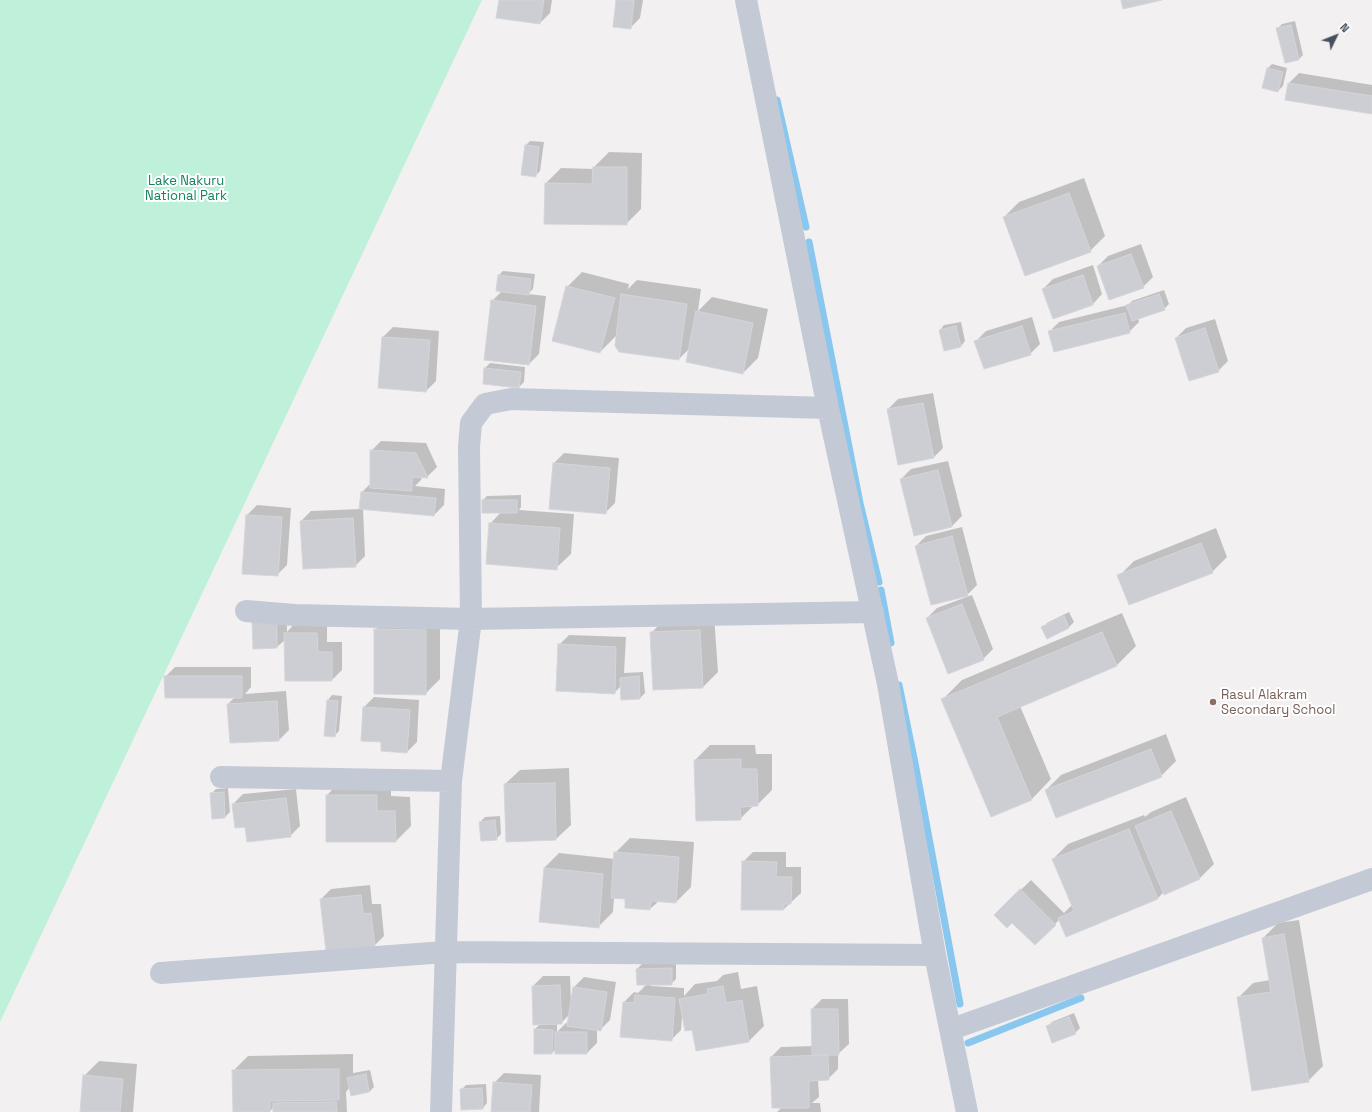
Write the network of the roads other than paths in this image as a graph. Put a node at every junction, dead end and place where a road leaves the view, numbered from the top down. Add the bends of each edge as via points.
1 (746, 0) edge
2 (828, 408) junction
3 (246, 611) dead end
4 (873, 612) junction
5 (471, 619) junction
6 (221, 776) dead end
7 (451, 781) junction
8 (1372, 879) edge
9 (445, 952) junction
10 (935, 955) junction
11 (161, 973) dead end
12 (952, 1029) junction
13 (441, 1112) edge
14 (968, 1112) edge

1 - 2 street
2 - 4 street
2 - 5 street via 511,399 485,404 471,423 469,447
3 - 5 street via 295,615
4 - 5 street
4 - 10 street
5 - 7 street
6 - 7 street
7 - 9 street
8 - 12 street
9 - 10 street
9 - 11 street
9 - 13 street
10 - 12 street
12 - 14 street

